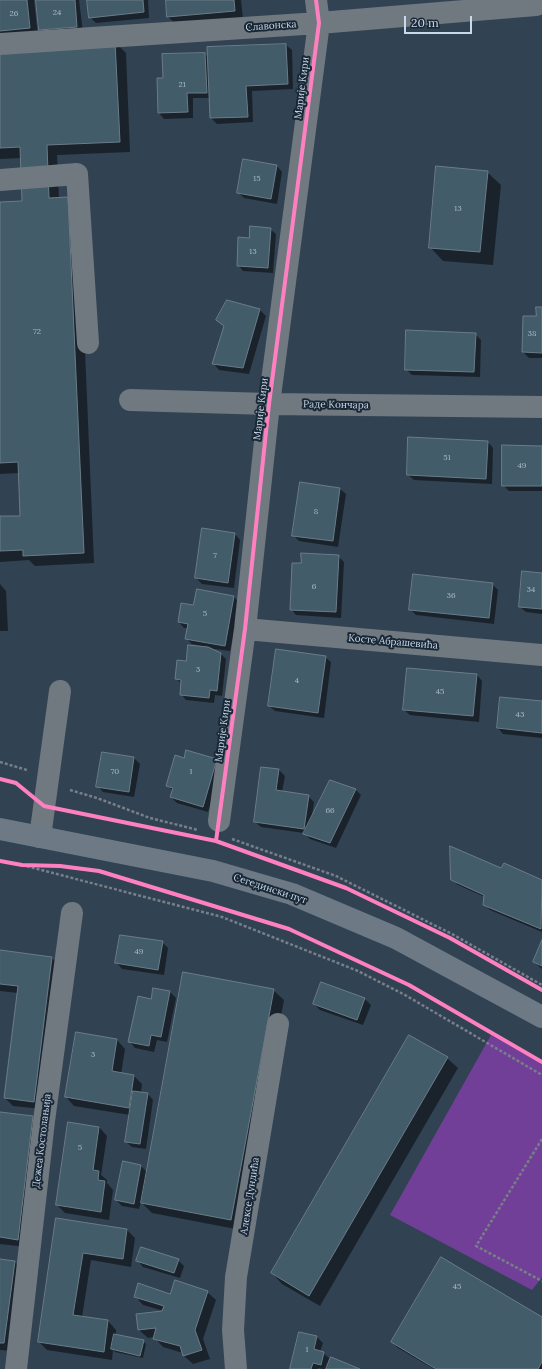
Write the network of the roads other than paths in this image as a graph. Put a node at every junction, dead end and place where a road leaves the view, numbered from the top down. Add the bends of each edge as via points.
1 (316, 0) edge
2 (542, 3) edge
3 (319, 23) junction
4 (0, 44) edge
5 (0, 180) edge
6 (88, 343) dead end
7 (130, 400) dead end
8 (269, 404) junction
9 (542, 407) edge
10 (245, 629) junction
11 (542, 655) edge
12 (60, 691) dead end
13 (218, 828) road end
14 (0, 829) edge
15 (40, 837) junction
16 (72, 913) dead end
17 (542, 1016) edge
18 (278, 1024) dead end
19 (0, 1368) edge
20 (6, 1369) edge
21 (16, 1369) edge
22 (236, 1369) edge

1 - 3 street, Марије Кири
2 - 3 street, Славонска
3 - 4 street, Славонска
3 - 8 street, Марије Кири
5 - 6 street via 77,174
7 - 8 street, Раде Кончара
8 - 9 street, Раде Кончара
8 - 10 street, Марије Кири
10 - 11 street, Косте Абрашевића
10 - 13 street, Марије Кири
12 - 15 street
14 - 15 main road, Сегедински пут
15 - 17 main road, Сегедински пут via 213,872 292,894 396,938
16 - 21 street, Дежеа Костолањија via 44,1121
18 - 22 street, Алексе Дундића via 236,1277 232,1330
19 - 20 street

